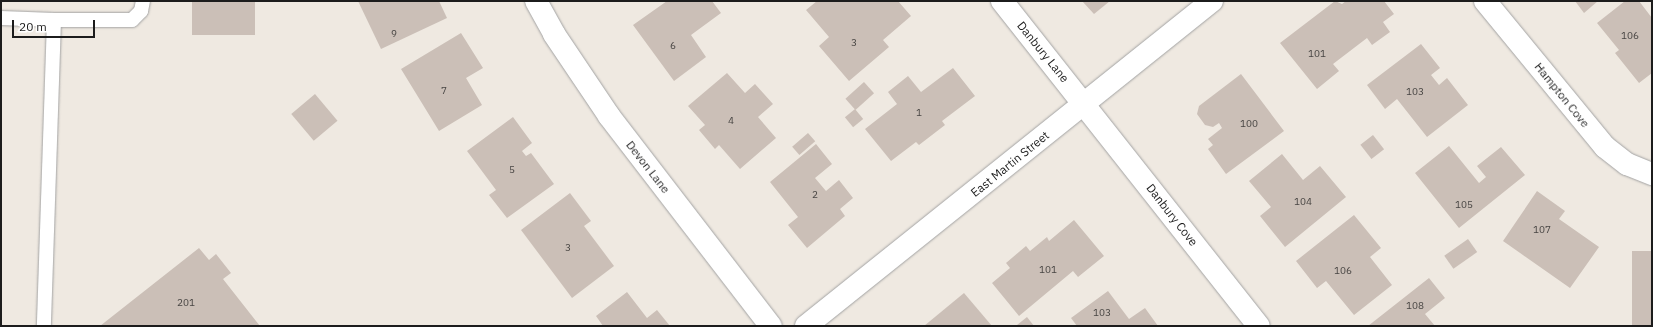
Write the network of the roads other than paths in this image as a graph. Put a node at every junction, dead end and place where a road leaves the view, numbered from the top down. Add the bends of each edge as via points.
1 (144, 1) edge
2 (536, 1) edge
3 (1002, 1) edge
4 (1212, 1) edge
5 (1486, 1) edge
6 (1, 18) edge
7 (54, 20) junction
8 (1084, 104) junction
9 (1652, 174) edge
10 (44, 326) edge
11 (771, 326) edge
12 (806, 326) edge
13 (1259, 326) edge

1 - 7 lane via 141,11 132,20
2 - 11 street, Devon Lane via 609,116
3 - 8 street, Danbury Lane
4 - 8 street, East Martin Street
5 - 9 street, Hampton Cove via 1605,147 1627,164
6 - 7 lane
7 - 10 lane
8 - 12 street, East Martin Street
8 - 13 street, Danbury Cove

